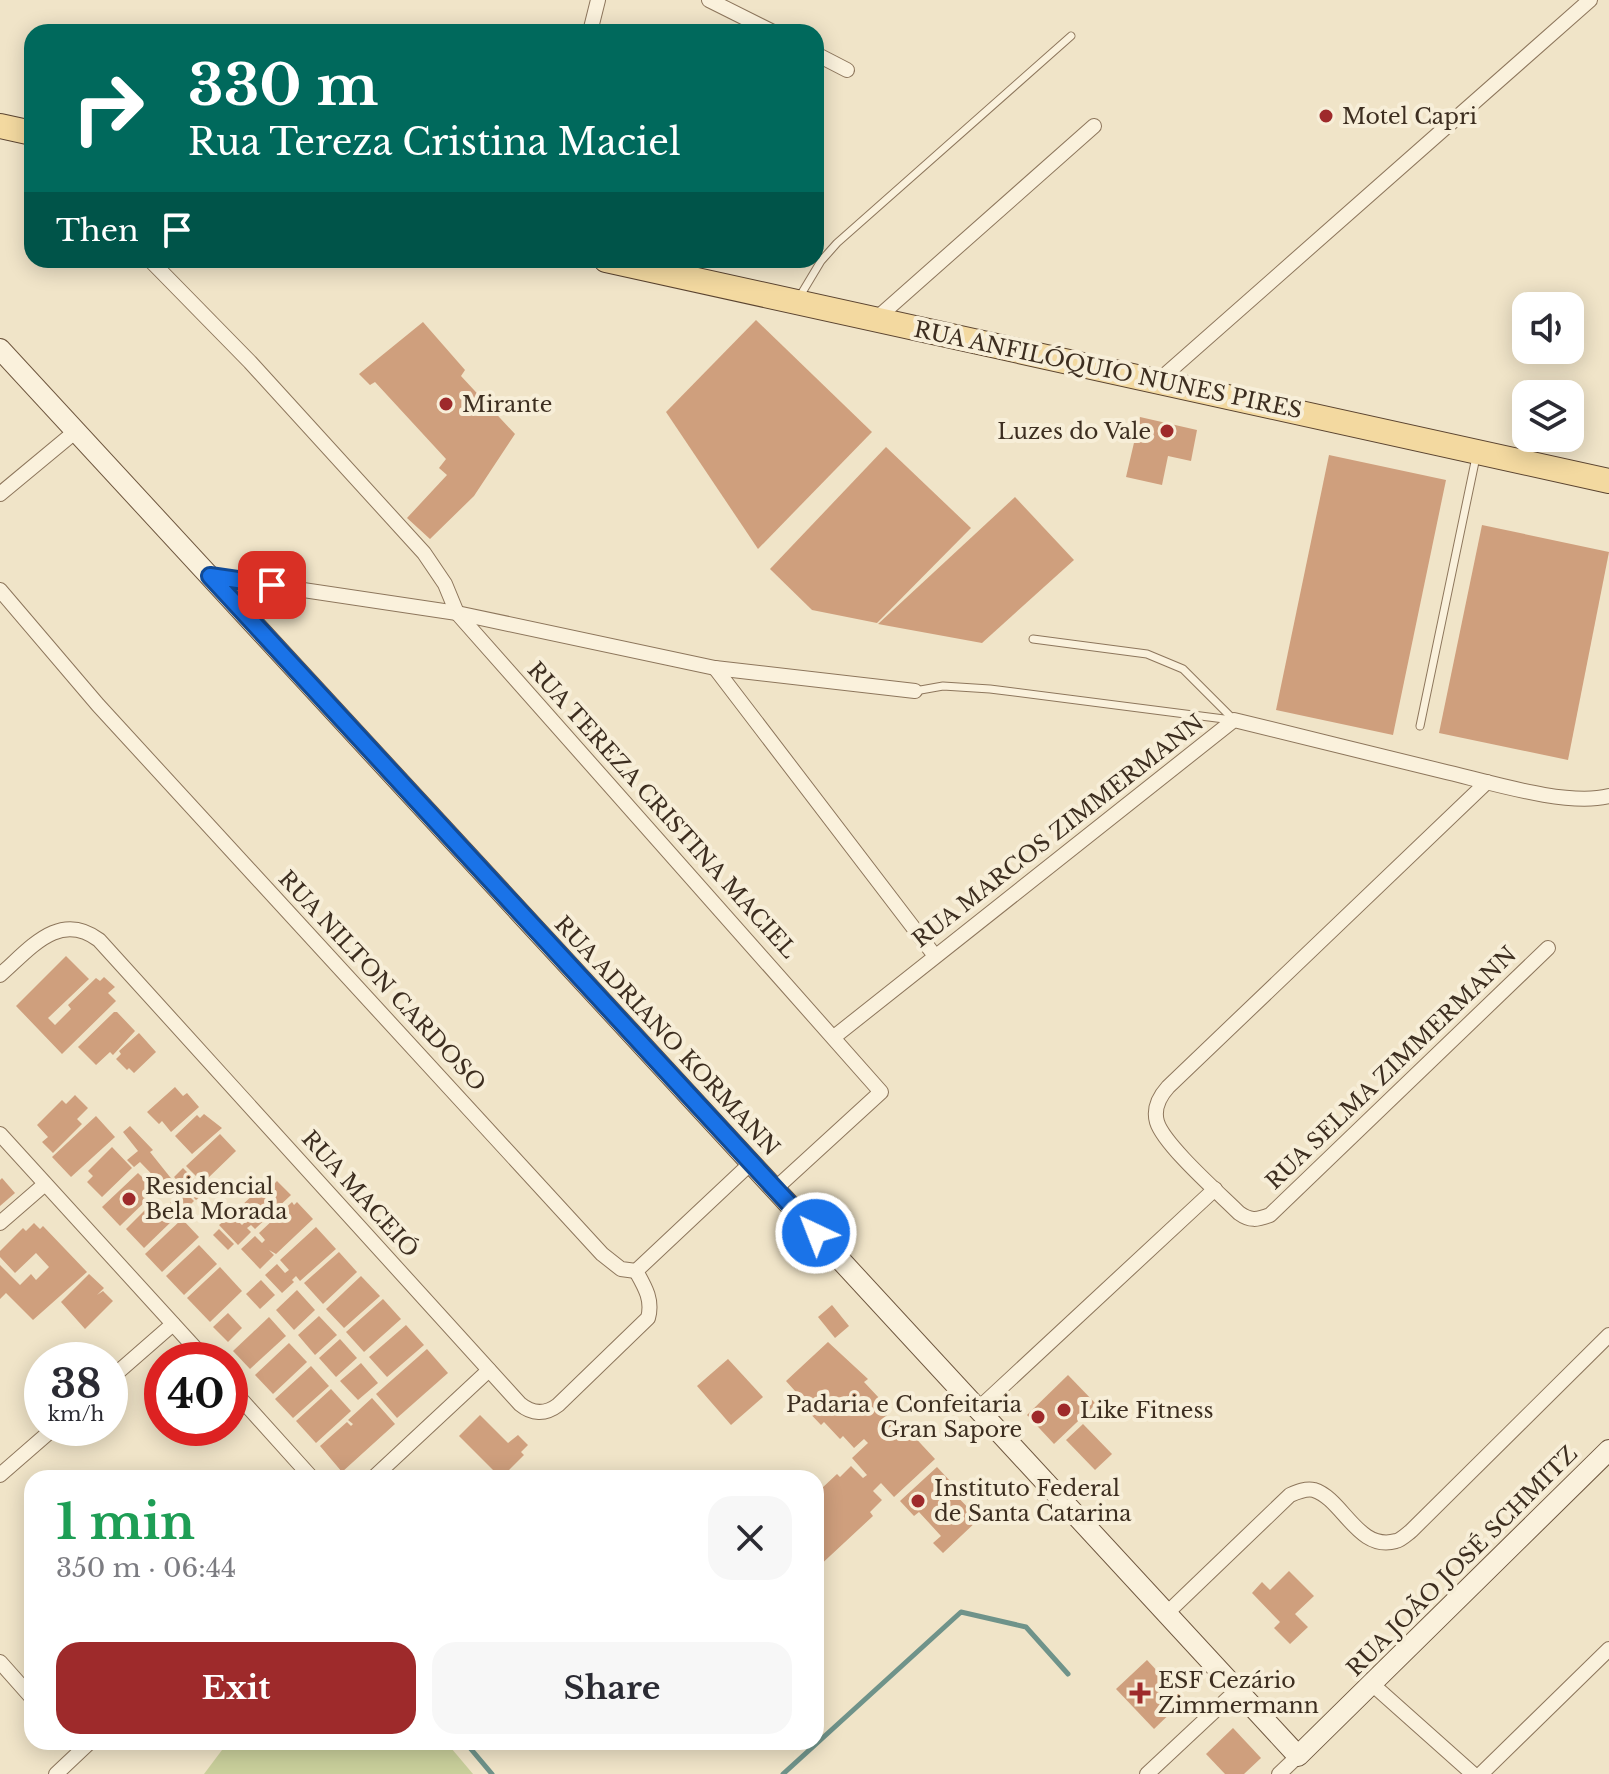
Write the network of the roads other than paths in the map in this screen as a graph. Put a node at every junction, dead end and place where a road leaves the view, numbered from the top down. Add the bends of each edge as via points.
1 (598, 0) edge
2 (709, 0) edge
3 (1590, 0) edge
4 (592, 24) edge
5 (757, 24) edge
6 (1071, 36) dead end
7 (824, 58) edge
8 (847, 70) dead end
9 (0, 126) edge
10 (1094, 126) dead end
11 (24, 131) edge
12 (824, 258) edge
13 (158, 268) edge
14 (642, 268) edge
15 (817, 268) edge
16 (796, 302) junction
17 (876, 319) junction
18 (0, 349) edge
19 (1157, 382) junction
20 (76, 431) junction
21 (1477, 451) junction
22 (1609, 481) edge
23 (0, 494) edge
24 (210, 576) junction
25 (0, 590) edge
26 (457, 613) junction
27 (1033, 639) dead end
28 (715, 668) junction
29 (915, 691) joint
30 (1234, 720) junction
31 (1420, 726) dead end
32 (1487, 782) junction
33 (1609, 796) edge
34 (1548, 948) dead end
35 (935, 956) junction
36 (0, 975) edge
37 (834, 1037) junction
38 (0, 1134) edge
39 (751, 1163) junction
40 (45, 1184) junction
41 (775, 1189) junction
42 (1215, 1189) junction
43 (0, 1223) edge
44 (636, 1271) junction
45 (173, 1324) junction
46 (1609, 1335) edge
47 (190, 1342) edge
48 (128, 1363) edge
49 (489, 1370) junction
50 (248, 1407) edge
51 (978, 1409) junction
52 (33, 1446) edge
53 (1609, 1450) edge
54 (305, 1470) edge
55 (382, 1470) edge
56 (0, 1475) edge
57 (1166, 1614) junction
58 (1609, 1649) edge
59 (0, 1662) edge
60 (1372, 1684) junction
61 (24, 1689) edge
62 (1237, 1690) junction
63 (76, 1750) edge
64 (1298, 1756) junction
65 (56, 1774) edge
66 (1147, 1774) edge
67 (1279, 1774) edge
68 (1473, 1774) edge
69 (1481, 1774) edge

1 - 4 street
2 - 5 street
3 - 19 street
6 - 12 lane
7 - 8 street
9 - 11 main road
10 - 17 street
13 - 26 street via 424,553
14 - 16 main road, RUA ANFILÓQUIO NUNES PIRES
15 - 16 lane
16 - 17 main road, RUA ANFILÓQUIO NUNES PIRES
17 - 19 main road, RUA ANFILÓQUIO NUNES PIRES
18 - 20 street, RUA ADRIANO KORMANN
19 - 21 main road, RUA ANFILÓQUIO NUNES PIRES
20 - 23 street
20 - 24 street, RUA ADRIANO KORMANN
21 - 22 main road, RUA ANFILÓQUIO NUNES PIRES
21 - 31 lane
24 - 26 street, RUA TEREZA CRISTINA MACIEL
24 - 39 street, RUA ADRIANO KORMANN
25 - 44 street, RUA NILTON CARDOSO via 98,705 602,1254 621,1269
26 - 28 street, RUA TEREZA CRISTINA MACIEL
26 - 37 street, RUA TEREZA CRISTINA MACIEL
27 - 30 lane via 1147,654 1183,669
28 - 29 street, RUA TEREZA CRISTINA MACIEL
28 - 35 street
29 - 30 lane, RUA TEREZA CRISTINA MACIEL via 943,686 990,689
30 - 32 street, RUA MARCOS ZIMMERMANN
30 - 35 street, RUA MARCOS ZIMMERMANN
32 - 33 street, RUA MARCOS ZIMMERMANN via 1563,797
32 - 42 street, RUA SELMA ZIMMERMANN via 1160,1096 1157,1123
34 - 42 street, RUA SELMA ZIMMERMANN via 1270,1215 1247,1218
35 - 37 street, RUA MARCOS ZIMMERMANN
36 - 49 street, RUA MACEIÓ via 58,930 74,928 99,940
37 - 41 street, RUA TEREZA CRISTINA MACIEL via 881,1092
38 - 40 street
39 - 41 street, RUA ADRIANO KORMANN
39 - 44 street
40 - 43 street
40 - 45 street
41 - 51 street, RUA ADRIANO KORMANN
42 - 51 street
44 - 49 street, RUA MACEIÓ via 650,1303 648,1318 553,1409 540,1413 525,1408
45 - 47 street
45 - 48 street
46 - 57 street via 1396,1541 1379,1542 1364,1534 1325,1497 1301,1490
49 - 55 street
50 - 54 street
51 - 57 street, RUA ADRIANO KORMANN
52 - 56 street
53 - 60 street, RUA JOÃO JOSÉ SCHMITZ
57 - 62 street, RUA ADRIANO KORMANN
58 - 69 street
59 - 61 street
60 - 64 street, RUA JOÃO JOSÉ SCHMITZ
60 - 68 street
62 - 64 street, RUA ADRIANO KORMANN
62 - 66 street
63 - 65 street
64 - 67 street, RUA JOÃO JOSÉ SCHMITZ

